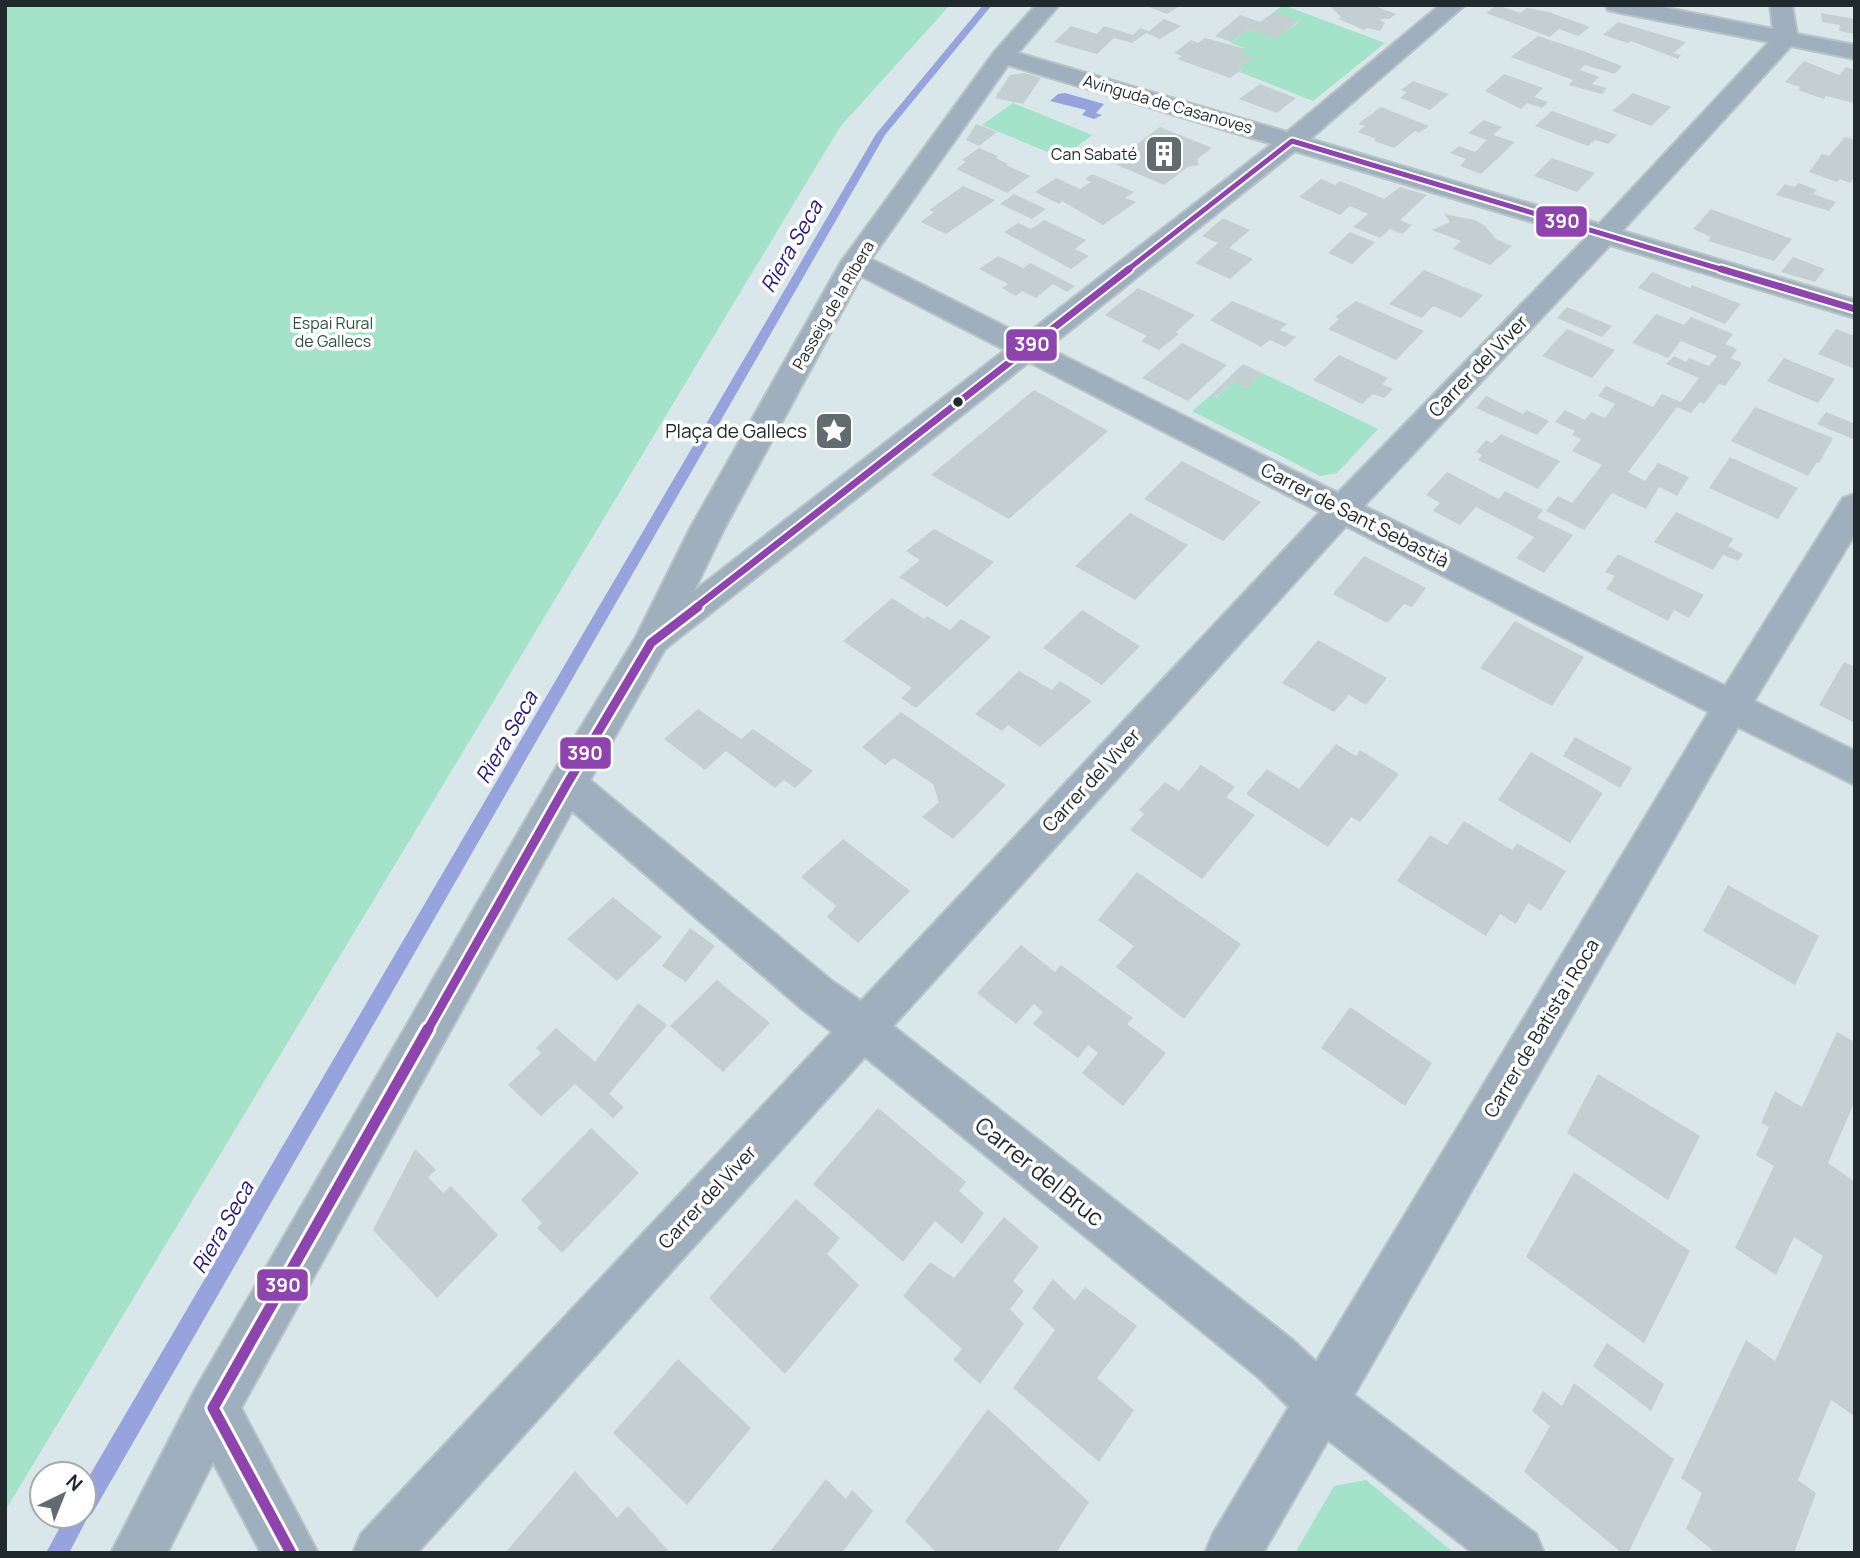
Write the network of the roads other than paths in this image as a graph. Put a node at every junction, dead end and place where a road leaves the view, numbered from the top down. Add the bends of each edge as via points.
1 (1048, 5) edge
2 (1454, 5) edge
3 (1616, 5) edge
4 (1784, 22) edge
5 (1855, 52) edge
6 (1003, 56) junction
7 (1292, 141) junction
8 (1604, 235) junction
9 (855, 262) junction
10 (1855, 309) edge
11 (1028, 348) junction
12 (1855, 506) edge
13 (1343, 508) junction
14 (695, 555) junction
15 (743, 572) junction
16 (651, 643) junction
17 (1731, 707) junction
18 (1855, 769) edge
19 (568, 784) junction
20 (862, 1028) junction
21 (1320, 1401) junction
22 (213, 1408) junction
23 (138, 1553) edge
24 (291, 1553) edge
25 (380, 1553) edge
26 (1232, 1553) edge
27 (1517, 1553) edge

1 - 6 street, Passeig de la Ribera
2 - 7 street
3 - 4 street
4 - 5 street
4 - 8 street, Carrer del Viver
6 - 7 street, Avinguda de Casanoves
6 - 9 street, Passeig de la Ribera
7 - 8 street, Avinguda de Casanoves
7 - 11 street
8 - 10 street, Avinguda de Casanoves
8 - 13 street, Carrer del Viver
9 - 11 street, Carrer de Sant Sebastià
9 - 14 street, Passeig de la Ribera
11 - 13 street, Carrer de Sant Sebastià
11 - 15 street
12 - 17 street, Carrer de Batista i Roca
13 - 17 street, Carrer de Sant Sebastià
13 - 20 street, Carrer del Viver
14 - 15 street via 721,572
14 - 16 street, Passeig de la Ribera
15 - 16 street
16 - 19 street, Passeig de la Ribera
17 - 18 street, Carrer de Sant Sebastià
17 - 21 street, Carrer de Batista i Roca
19 - 20 street, Carrer del Bruc
19 - 22 street, Passeig de la Ribera
20 - 21 street, Carrer del Bruc via 1276,1359
20 - 25 street, Carrer del Viver
21 - 26 street, Carrer de Batista i Roca
21 - 27 street, Carrer del Bruc
22 - 23 street, Passeig de la Ribera
22 - 24 street

